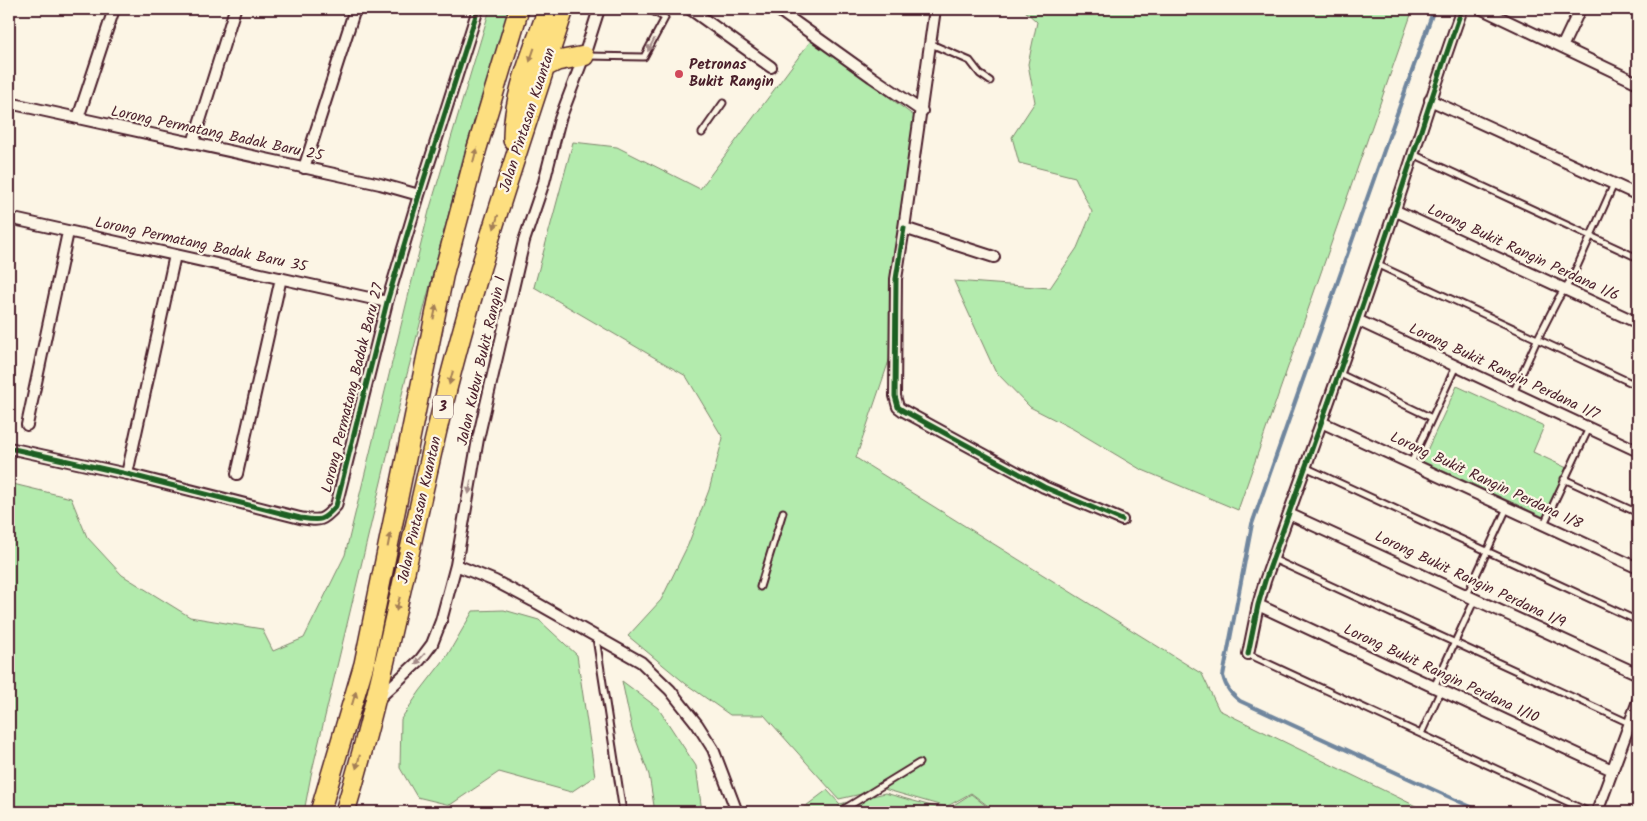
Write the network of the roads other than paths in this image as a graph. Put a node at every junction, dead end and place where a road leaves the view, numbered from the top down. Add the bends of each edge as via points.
1 (114, 9) edge
2 (235, 9) edge
3 (355, 9) edge
4 (478, 9) edge
5 (519, 9) edge
6 (548, 9) edge
7 (564, 9) edge
8 (599, 9) edge
9 (649, 9) edge
10 (690, 9) edge
11 (778, 9) edge
12 (935, 9) edge
13 (1462, 9) edge
14 (1482, 9) edge
15 (1580, 9) edge
16 (931, 44) junction
17 (1562, 47) junction
18 (584, 56) junction
19 (545, 67) junction
20 (771, 67) dead end
21 (990, 81) dead end
22 (1638, 83) edge
23 (1430, 100) junction
24 (9, 103) edge
25 (723, 103) dead end
26 (922, 111) junction
27 (78, 118) junction
28 (702, 133) dead end
29 (193, 143) junction
30 (1413, 154) junction
31 (513, 166) junction
32 (304, 168) junction
33 (1614, 184) junction
34 (419, 195) junction
35 (1638, 195) edge
36 (1394, 210) junction
37 (9, 218) edge
38 (904, 228) junction
39 (68, 232) junction
40 (1591, 236) junction
41 (175, 255) junction
42 (994, 257) dead end
43 (1638, 258) edge
44 (1376, 264) junction
45 (281, 278) junction
46 (1565, 290) junction
47 (387, 302) junction
48 (1357, 320) junction
49 (1638, 323) edge
50 (1537, 340) junction
51 (1456, 366) junction
52 (1338, 373) junction
53 (1638, 386) edge
54 (1513, 392) junction
55 (1432, 418) junction
56 (1321, 422) junction
57 (27, 425) dead end
58 (1589, 428) junction
59 (9, 448) edge
60 (1638, 451) edge
61 (1411, 464) junction
62 (1305, 467) junction
63 (127, 474) junction
64 (237, 474) dead end
65 (1564, 479) junction
66 (1507, 508) junction
67 (783, 512) dead end
68 (1638, 513) edge
69 (1289, 514) junction
70 (1122, 520) dead end
71 (1544, 524) junction
72 (1488, 551) junction
73 (1273, 559) junction
74 (456, 565) junction
75 (1638, 568) edge
76 (760, 587) dead end
77 (1471, 597) junction
78 (1258, 606) junction
79 (1638, 621) edge
80 (596, 635) junction
81 (1455, 642) junction
82 (1248, 654) joint
83 (1638, 674) edge
84 (1438, 688) junction
85 (1638, 701) edge
86 (374, 703) junction
87 (1630, 723) junction
88 (1421, 734) junction
89 (919, 763) dead end
90 (1612, 770) junction
91 (320, 812) edge
92 (345, 812) edge
93 (623, 812) edge
94 (738, 812) edge
95 (839, 812) edge
96 (1589, 812) edge
97 (1597, 812) edge

1 - 27 street
2 - 29 street
3 - 32 street
4 - 34 street, Lorong Permatang Badak Baru 27
91 -> 5 highway, Jalan Pintasan Kuantan / 3 via 364,664 444,272 476,148
6 -> 31 highway via 516,111 512,134
7 - 19 highway, Jalan Pintasan Kuantan / 3
8 - 18 street, Jalan Kubur Bukit Rangin 1
9 -> 18 lane via 665,18 644,57
10 - 20 street
11 - 26 street
12 - 16 street
13 - 23 street
14 - 17 street
15 - 17 street
16 - 21 lane via 970,61
16 - 26 street
17 - 22 street
18 - 19 highway
18 -> 74 street, Jalan Kubur Bukit Rangin 1 via 560,119 524,241 478,439
19 - 31 highway, Jalan Pintasan Kuantan / 3
23 - 30 street
23 - 33 street
24 - 27 street, Lorong Permatang Badak Baru 25
25 - 28 lane
26 - 38 street
27 - 29 street, Lorong Permatang Badak Baru 25
29 - 32 street, Lorong Permatang Badak Baru 25
30 - 36 street
30 - 40 lane
31 -> 86 highway, Jalan Pintasan Kuantan / 3 via 443,405
32 - 34 street, Lorong Permatang Badak Baru 25
33 - 35 street
33 - 40 lane
34 - 47 street, Lorong Permatang Badak Baru 27
36 - 44 street
36 - 46 street, Lorong Bukit Rangin Perdana 1/6
37 - 39 street, Lorong Permatang Badak Baru 35
38 - 42 street
38 - 70 street via 896,279 895,396 898,406 1044,487
39 - 41 street, Lorong Permatang Badak Baru 35
39 - 57 street
40 - 43 lane
40 - 46 lane
41 - 45 street, Lorong Permatang Badak Baru 35
41 - 63 street
44 - 48 street
44 - 50 lane
45 - 47 street, Lorong Permatang Badak Baru 35
45 - 64 street
46 - 49 street, Lorong Bukit Rangin Perdana 1/6
46 - 50 lane
47 - 63 street, Lorong Permatang Badak Baru 27 via 336,506 327,516 317,521 300,518
48 - 51 street, Lorong Bukit Rangin Perdana 1/7
48 - 52 street
50 - 53 lane
50 - 54 lane
51 - 54 street, Lorong Bukit Rangin Perdana 1/7
51 - 55 lane
52 - 55 lane
52 - 56 street
54 - 58 street, Lorong Bukit Rangin Perdana 1/7
55 - 61 lane
56 - 61 street, Lorong Bukit Rangin Perdana 1/8
56 - 62 street
58 - 60 street, Lorong Bukit Rangin Perdana 1/7
58 - 65 lane
59 - 63 street, Lorong Permatang Badak Baru 27
61 - 66 street, Lorong Bukit Rangin Perdana 1/8
62 - 69 street
62 - 72 lane
65 - 68 lane
65 - 71 lane
66 - 71 street, Lorong Bukit Rangin Perdana 1/8
66 - 72 lane
67 - 76 lane
69 - 73 street
69 - 77 street, Lorong Bukit Rangin Perdana 1/9
71 - 75 street, Lorong Bukit Rangin Perdana 1/8
72 - 77 lane
72 - 79 lane
73 - 78 street
73 - 81 lane
74 - 80 street via 495,581
74 -> 86 street, Jalan Kubur Bukit Rangin 1 via 432,644 420,660
77 - 81 lane
77 - 83 street, Lorong Bukit Rangin Perdana 1/9
78 - 82 street
78 - 84 street, Lorong Bukit Rangin Perdana 1/10
80 - 93 lane
80 - 94 street via 641,662 670,690 713,749
81 - 84 lane
81 - 87 lane
82 - 88 lane
84 - 88 lane
84 - 90 street, Lorong Bukit Rangin Perdana 1/10
85 - 87 street
86 -> 92 highway, Jalan Pintasan Kuantan / 3
87 - 90 street
88 - 96 lane
89 - 95 lane
90 - 97 street

